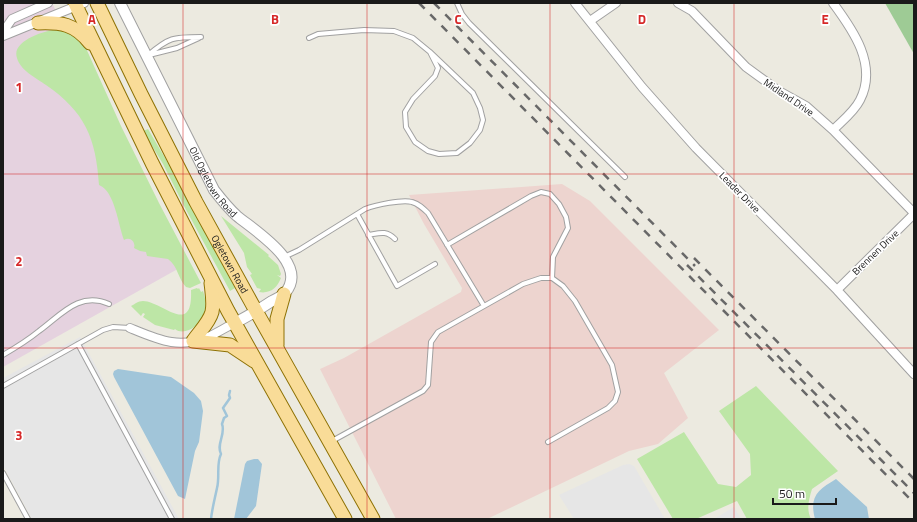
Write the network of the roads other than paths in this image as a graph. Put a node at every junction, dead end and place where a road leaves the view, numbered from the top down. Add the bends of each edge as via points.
1 (48, 3) edge
2 (97, 3) edge
3 (120, 3) edge
4 (457, 3) edge
5 (576, 3) edge
6 (616, 3) edge
7 (678, 3) edge
8 (832, 3) edge
9 (79, 4) edge
10 (590, 21) junction
11 (38, 23) junction
12 (3, 32) edge
13 (3, 36) edge
14 (309, 38) dead end
15 (430, 52) junction
16 (99, 55) junction
17 (146, 56) junction
18 (834, 130) junction
19 (625, 176) dead end
20 (914, 213) edge
21 (357, 214) junction
22 (368, 235) junction
23 (395, 240) dead end
24 (447, 245) junction
25 (284, 257) junction
26 (435, 264) dead end
27 (210, 277) junction
28 (552, 278) junction
29 (837, 290) junction
30 (284, 294) junction
31 (109, 304) dead end
32 (484, 306) junction
33 (256, 311) junction
34 (235, 323) junction
35 (130, 328) joint
36 (193, 341) junction
37 (78, 344) junction
38 (277, 349) junction
39 (3, 355) edge
40 (258, 364) junction
41 (914, 374) edge
42 (3, 386) edge
43 (548, 442) dead end
44 (330, 443) junction
45 (3, 473) edge
46 (28, 519) edge
47 (172, 519) edge
48 (345, 519) edge
49 (373, 519) edge

1 - 12 street via 12,19
2 - 33 main road, Ogletown Road via 196,202
3 - 17 street, Old Ogletown Road
4 - 19 lane via 469,23
5 - 10 street, Leader Drive
6 - 10 street
7 - 18 street, Midland Drive via 692,11 746,67 779,91 806,106
8 - 18 street via 857,39 865,59 864,87 860,100
9 - 11 street
9 - 16 main road
10 - 29 street, Leader Drive via 642,87 696,148
11 - 13 street
11 - 16 main road via 55,22 82,33
14 - 15 lane via 318,34 364,30 394,32 414,38
15 - 15 lane via 473,93 480,108 480,130 470,143 456,153 439,154 428,151 415,142 406,127 405,112 413,99 435,76 438,68
16 - 27 main road
17 - 17 lane via 178,48 201,37 171,39
17 - 25 street, Old Ogletown Road via 214,190 235,214
18 - 20 street, Midland Drive
20 - 29 street, Brennen Drive
21 - 22 lane
21 - 24 lane via 376,205 410,201 420,205 428,213
21 - 25 lane
22 - 23 lane via 390,234
22 - 26 lane via 397,286
24 - 28 lane via 531,196 541,192 550,194 566,217 568,228 553,257
24 - 32 lane
25 - 30 street, Old Ogletown Road via 291,268 292,276
27 - 34 main road
27 - 36 main road via 212,312
28 - 32 lane via 541,278 523,284
28 - 43 lane via 563,286 575,301 612,365 618,392 615,401 608,408
29 - 41 street, Leader Drive
30 - 33 street
30 - 38 main road via 276,324
31 - 39 lane via 99,300 82,302 65,310
32 - 44 lane via 438,332 430,342 428,385 423,392
33 - 34 street
33 - 38 main road, Ogletown Road
34 - 36 street via 210,336
34 - 40 main road
35 - 36 street via 159,340 178,344
35 - 37 lane via 114,327 103,330
36 - 40 main road via 230,345
37 - 42 lane
37 - 47 lane
38 - 44 main road, Ogletown Road
40 - 48 main road
44 - 49 main road, Ogletown Road
45 - 46 lane

